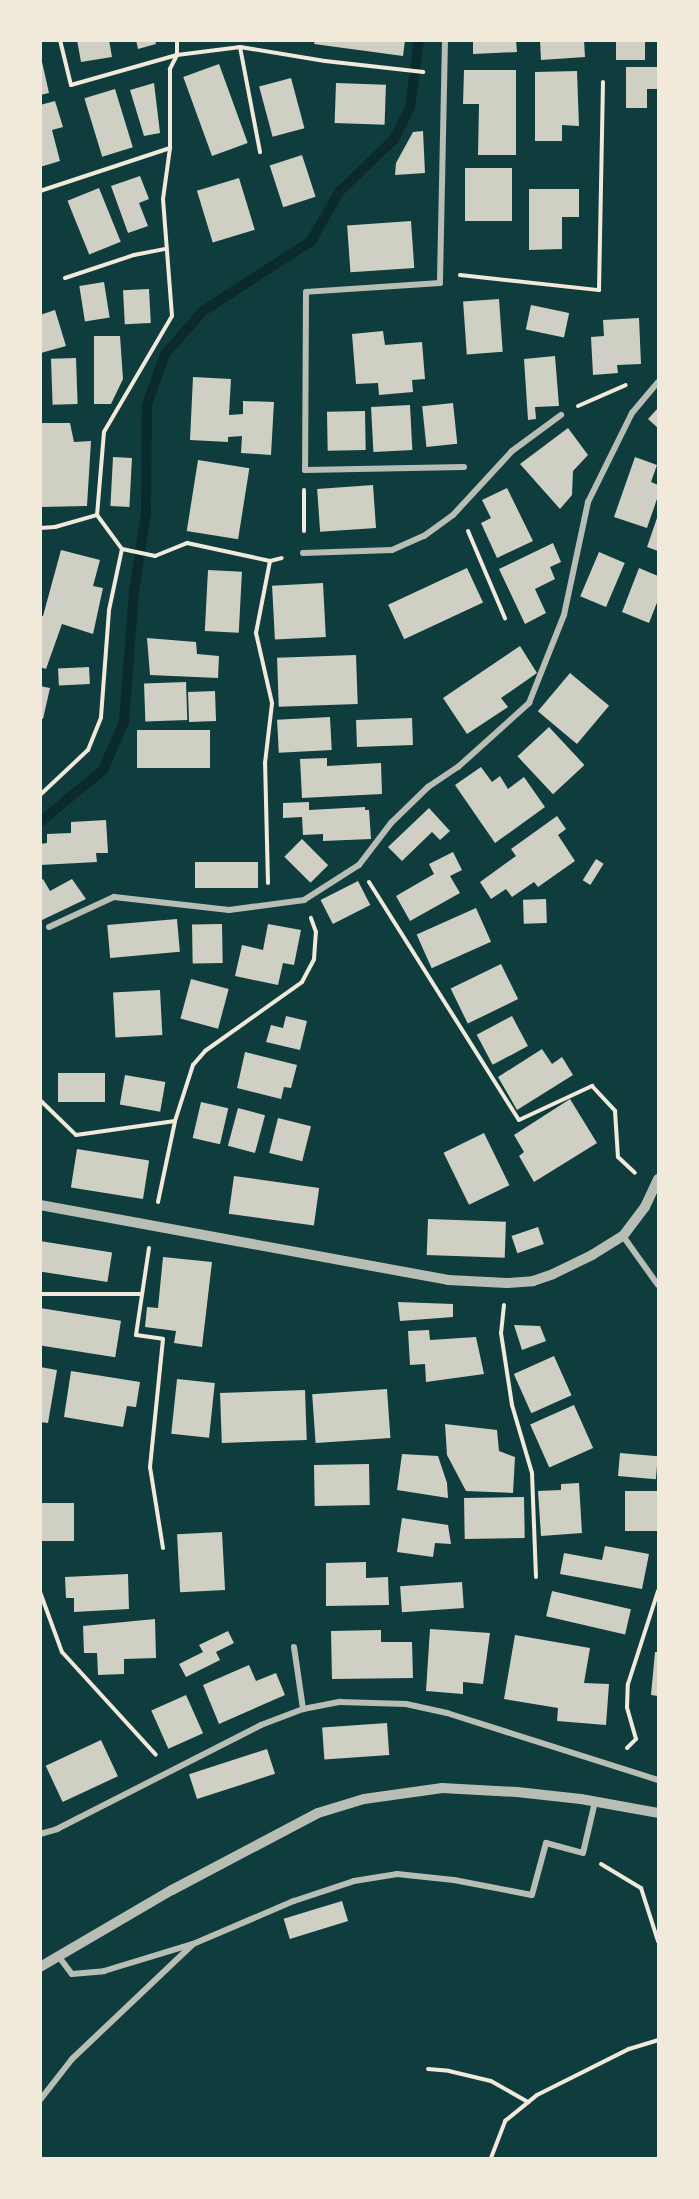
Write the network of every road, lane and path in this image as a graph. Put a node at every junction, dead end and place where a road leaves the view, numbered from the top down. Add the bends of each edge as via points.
1 (60, 40) edge
2 (177, 40) edge
3 (445, 40) edge
4 (240, 47) junction
5 (177, 55) junction
6 (402, 70) dead end
7 (603, 82) dead end
8 (170, 148) junction
9 (260, 152) dead end
10 (40, 191) edge
11 (165, 249) junction
12 (442, 273) junction
13 (65, 278) dead end
14 (658, 382) edge
15 (629, 384) dead end
16 (561, 414) joint
17 (464, 467) dead end
18 (305, 470) junction
19 (458, 509) junction
20 (97, 515) junction
21 (40, 528) edge
22 (122, 549) junction
23 (303, 553) junction
24 (270, 561) junction
25 (506, 618) dead end
26 (40, 795) edge
27 (358, 866) junction
28 (296, 900) junction
29 (304, 900) junction
30 (49, 927) dead end
31 (40, 1100) edge
32 (175, 1121) junction
33 (656, 1184) edge
34 (40, 1206) edge
35 (153, 1226) junction
36 (623, 1236) junction
37 (507, 1283) junction
38 (658, 1285) edge
39 (40, 1294) edge
40 (141, 1294) junction
41 (164, 1548) dead end
42 (536, 1577) dead end
43 (658, 1591) edge
44 (40, 1592) edge
45 (294, 1647) dead end
46 (303, 1710) junction
47 (612, 1764) junction
48 (170, 1771) junction
49 (658, 1780) edge
50 (595, 1802) junction
51 (658, 1814) edge
52 (40, 1834) edge
53 (583, 1853) junction
54 (658, 1941) edge
55 (193, 1944) junction
56 (59, 1957) junction
57 (40, 1967) edge
58 (658, 2040) edge
59 (428, 2069) dead end
60 (40, 2100) edge
61 (528, 2102) junction
62 (491, 2158) edge

1 - 5 path via 71,85
2 - 5 path
3 - 12 street
4 - 5 path
4 - 6 path
4 - 9 path
5 - 8 path via 170,69
7 - 12 path via 599,290
8 - 10 path
8 - 11 path via 163,199
11 - 13 path
11 - 20 path via 172,316 104,432
12 - 18 street via 440,283 306,292
14 - 27 street via 632,413 588,502 564,615 529,703 458,767 428,787 391,823
15 - 16 path
16 - 19 street via 512,451
17 - 18 street
18 - 23 path
19 - 23 street via 424,536 392,550
19 - 25 path
20 - 21 path
20 - 22 path
22 - 24 path via 155,556 187,543
22 - 26 path via 110,610 101,717 88,750
23 - 24 path
24 - 28 path via 256,633 272,703 265,763 268,892
27 - 29 street
27 - 33 path via 519,1120 592,1086 615,1111 618,1157
28 - 29 street
28 - 30 street via 229,910 114,897
29 - 32 path via 316,932 314,959 302,982 199,1058 193,1065
31 - 32 path via 76,1135
32 - 35 path
33 - 36 street via 645,1207
34 - 35 street
35 - 37 street via 448,1280
35 - 40 path
36 - 37 street via 553,1274 533,1281
36 - 38 street
37 - 42 path via 501,1334 512,1406 532,1473
39 - 40 path
40 - 41 path via 136,1335 163,1339 150,1467
43 - 47 path via 628,1684 627,1707 636,1739
44 - 48 path via 62,1652
45 - 46 street
46 - 47 street via 340,1702 406,1704
46 - 48 street via 261,1725
47 - 49 street
48 - 52 street
50 - 51 street
50 - 53 street
50 - 56 street via 442,1788 364,1799 318,1813 172,1890
53 - 54 path via 640,1888
53 - 55 street via 546,1842 532,1894 397,1874 354,1881 294,1901
55 - 56 street via 93,1972 72,1974
55 - 60 street via 72,2059
56 - 57 street
58 - 61 path via 628,2049
59 - 61 path via 491,2081
61 - 62 path via 506,2121

